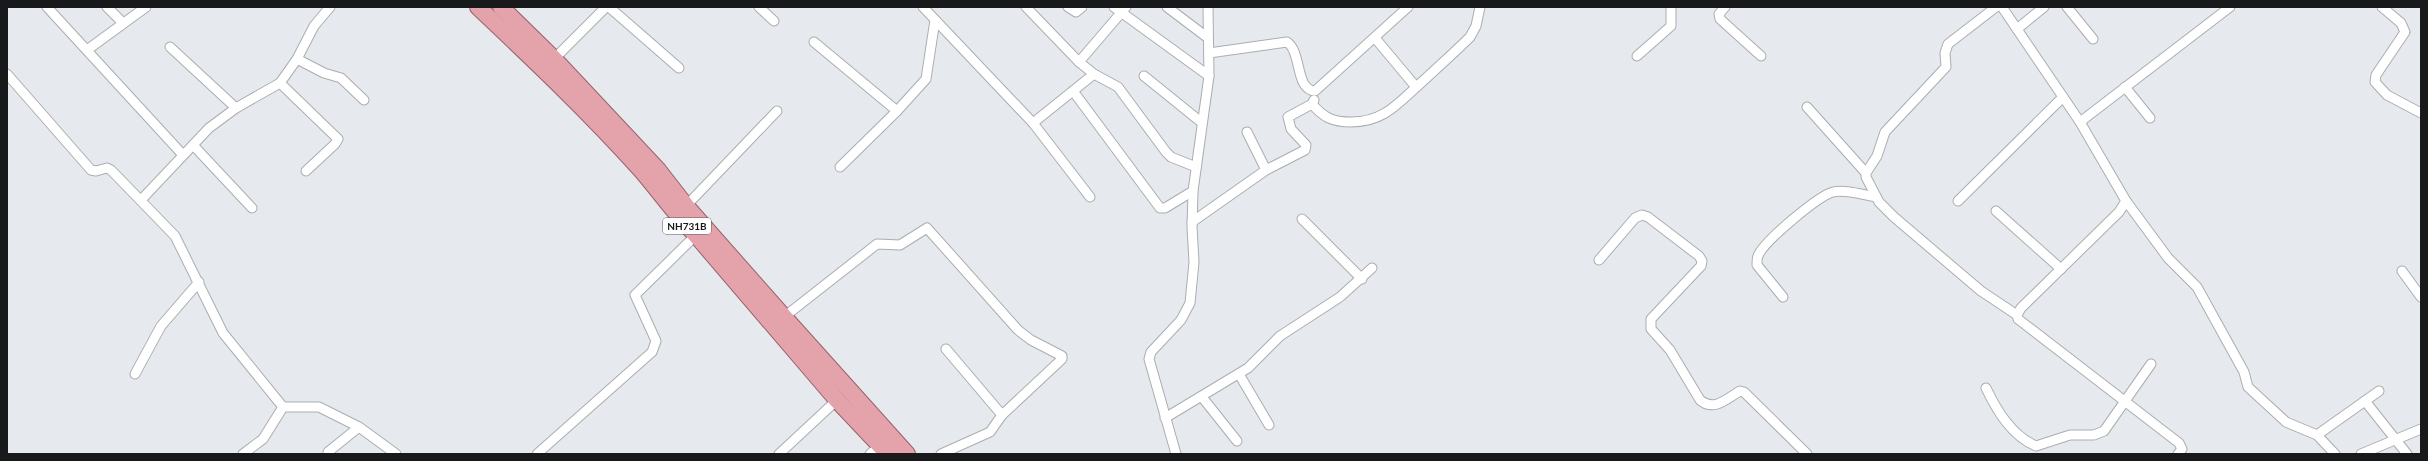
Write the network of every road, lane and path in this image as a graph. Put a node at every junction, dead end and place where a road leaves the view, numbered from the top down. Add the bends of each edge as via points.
1 (47, 7) edge
2 (107, 7) edge
3 (146, 7) edge
4 (330, 7) edge
5 (478, 7) edge
6 (501, 7) edge
7 (606, 7) edge
8 (609, 7) edge
9 (759, 7) edge
10 (923, 7) edge
11 (1026, 7) edge
12 (1068, 7) edge
13 (1082, 7) edge
14 (1167, 7) edge
15 (1208, 7) edge
16 (1408, 7) edge
17 (1480, 7) edge
18 (1672, 7) edge
19 (1725, 7) edge
20 (1996, 7) edge
21 (2002, 7) edge
22 (2044, 7) edge
23 (2067, 7) edge
24 (2230, 7) edge
25 (2382, 7) edge
26 (1121, 9) edge
27 (935, 20) junction
28 (774, 21) dead end
29 (123, 23) junction
30 (2017, 29) junction
31 (1208, 38) junction
32 (1375, 38) junction
33 (2093, 39) dead end
34 (814, 42) dead end
35 (170, 47) dead end
36 (87, 50) junction
37 (1209, 53) junction
38 (1637, 56) dead end
39 (1762, 56) dead end
40 (297, 59) junction
41 (554, 59) junction
42 (1079, 62) junction
43 (679, 68) dead end
44 (7, 74) edge
45 (1094, 74) junction
46 (1144, 76) dead end
47 (1209, 76) junction
48 (280, 82) junction
49 (1416, 87) junction
50 (2125, 88) junction
51 (1073, 91) junction
52 (1315, 91) junction
53 (2063, 97) junction
54 (364, 100) dead end
55 (1312, 104) junction
56 (1806, 106) dead end
57 (236, 108) junction
58 (777, 111) dead end
59 (897, 111) junction
60 (2421, 114) edge
61 (2150, 118) dead end
62 (1201, 122) junction
63 (2080, 122) junction
64 (1033, 123) junction
65 (1247, 132) dead end
66 (193, 145) junction
67 (183, 155) junction
68 (840, 167) dead end
69 (1196, 167) junction
70 (1266, 170) junction
71 (306, 172) dead end
72 (1866, 173) junction
73 (1193, 192) junction
74 (1090, 197) dead end
75 (1876, 197) junction
76 (141, 200) junction
77 (1958, 201) dead end
78 (2126, 201) junction
79 (686, 206) junction
80 (252, 208) dead end
81 (1996, 210) dead end
82 (1302, 219) dead end
83 (1192, 222) junction
84 (696, 235) junction
85 (1600, 260) dead end
86 (1372, 268) dead end
87 (2061, 269) junction
88 (2402, 272) dead end
89 (1362, 280) junction
90 (199, 282) junction
91 (1783, 297) dead end
92 (2421, 297) edge
93 (2017, 315) junction
94 (784, 317) junction
95 (946, 349) dead end
96 (2151, 364) dead end
97 (135, 374) dead end
98 (1239, 374) junction
99 (1986, 388) dead end
100 (2379, 391) dead end
101 (1202, 397) junction
102 (837, 400) junction
103 (2365, 401) junction
104 (2126, 402) junction
105 (283, 407) junction
106 (1002, 415) junction
107 (1164, 418) junction
108 (1270, 425) dead end
109 (359, 426) junction
110 (2421, 429) edge
111 (2317, 435) junction
112 (2396, 440) junction
113 (1237, 441) dead end
114 (879, 451) edge
115 (328, 452) dead end
116 (243, 454) edge
117 (396, 454) edge
118 (537, 454) edge
119 (779, 454) edge
120 (907, 454) edge
121 (941, 454) edge
122 (1176, 454) edge
123 (1807, 454) edge
124 (2178, 454) edge
125 (2335, 454) edge
126 (2362, 454) edge
127 (2407, 454) edge

1 - 36 street
2 - 29 street
3 - 29 street
4 - 40 street via 314,26
5 - 84 highway, NH731B via 544,69 641,171
6 - 41 highway
7 - 41 street
8 - 43 street
9 - 28 street
10 - 27 street
11 - 42 street
12 - 13 street via 1076,12
14 - 31 street
15 - 31 street
16 - 32 street
17 - 49 street via 1476,26 1470,37
18 - 38 street via 1671,26
19 - 39 street via 1719,14 1720,19
20 - 72 street via 1948,44 1945,48 1946,67 1885,132 1877,156
21 - 30 street
22 - 30 street
23 - 33 street
24 - 50 street
25 - 60 street via 2401,23 2405,32 2376,75 2375,82 2387,95
26 - 42 street
26 - 47 street
27 - 59 street via 928,74
27 - 64 street
29 - 36 street
30 - 53 street
31 - 37 street
32 - 49 street
32 - 52 street
34 - 59 street
35 - 57 street
36 - 67 street
37 - 47 street
37 - 52 street via 1287,42 1293,49 1303,82 1307,88
40 - 48 street
40 - 54 street via 324,73 341,78
41 - 79 highway via 658,170
42 - 45 street
44 - 76 street via 91,170 111,170
45 - 51 street
45 - 69 street via 1118,87 1171,157
46 - 62 street
47 - 62 street
48 - 57 street
48 - 71 street via 338,139
49 - 55 street via 1397,105 1378,118 1366,122 1329,120
50 - 61 street
50 - 63 street
51 - 64 street
51 - 73 street via 1160,208 1165,208
52 - 55 street
53 - 63 street
53 - 77 street
55 - 70 street via 1290,114 1288,120 1291,129 1306,149
56 - 72 street
57 - 66 street via 209,128
58 - 79 street
59 - 68 street
62 - 69 street
63 - 78 street
64 - 74 street
65 - 70 street
66 - 67 street
66 - 80 street
67 - 76 street
69 - 73 street
70 - 83 street
72 - 75 street
73 - 83 street
75 - 91 street via 1843,192 1825,196 1794,218 1762,249 1757,256 1757,265
75 - 93 street via 1910,232 1981,291
76 - 90 street via 175,236
78 - 87 street via 2119,212
78 - 111 street via 2168,258 2197,287 2244,372 2248,387 2286,422
79 - 94 highway
81 - 87 street
82 - 89 street
83 - 107 street via 1194,262 1190,303 1181,320 1156,344 1149,359
84 - 102 highway, NH731B
84 - 118 street via 635,294 656,341 652,352
85 - 123 street via 1635,218 1642,215 1700,256 1701,266 1651,319 1651,329 1670,350 1706,406 1714,406 1740,391 1744,392
86 - 89 street
87 - 93 street
88 - 92 street
89 - 98 street via 1280,336 1256,362
90 - 97 street via 162,326
90 - 105 street via 223,333
93 - 104 street via 2021,323
94 - 106 street via 877,244 900,245 926,228 1018,330 1062,356 1062,360
94 - 120 highway
95 - 106 street
96 - 104 street
98 - 101 street
98 - 108 street
99 - 104 street via 2002,418 2030,444 2036,446 2070,435 2099,435
100 - 103 street
101 - 107 street
101 - 113 street
102 - 114 highway, NH731B
102 - 119 street
103 - 111 street
103 - 112 street
104 - 124 street via 2179,443 2182,449
105 - 109 street via 319,408
105 - 116 street via 263,439
106 - 121 street via 990,432
107 - 122 street
109 - 115 street
109 - 117 street
110 - 112 street
111 - 125 street
112 - 126 street
112 - 127 street

